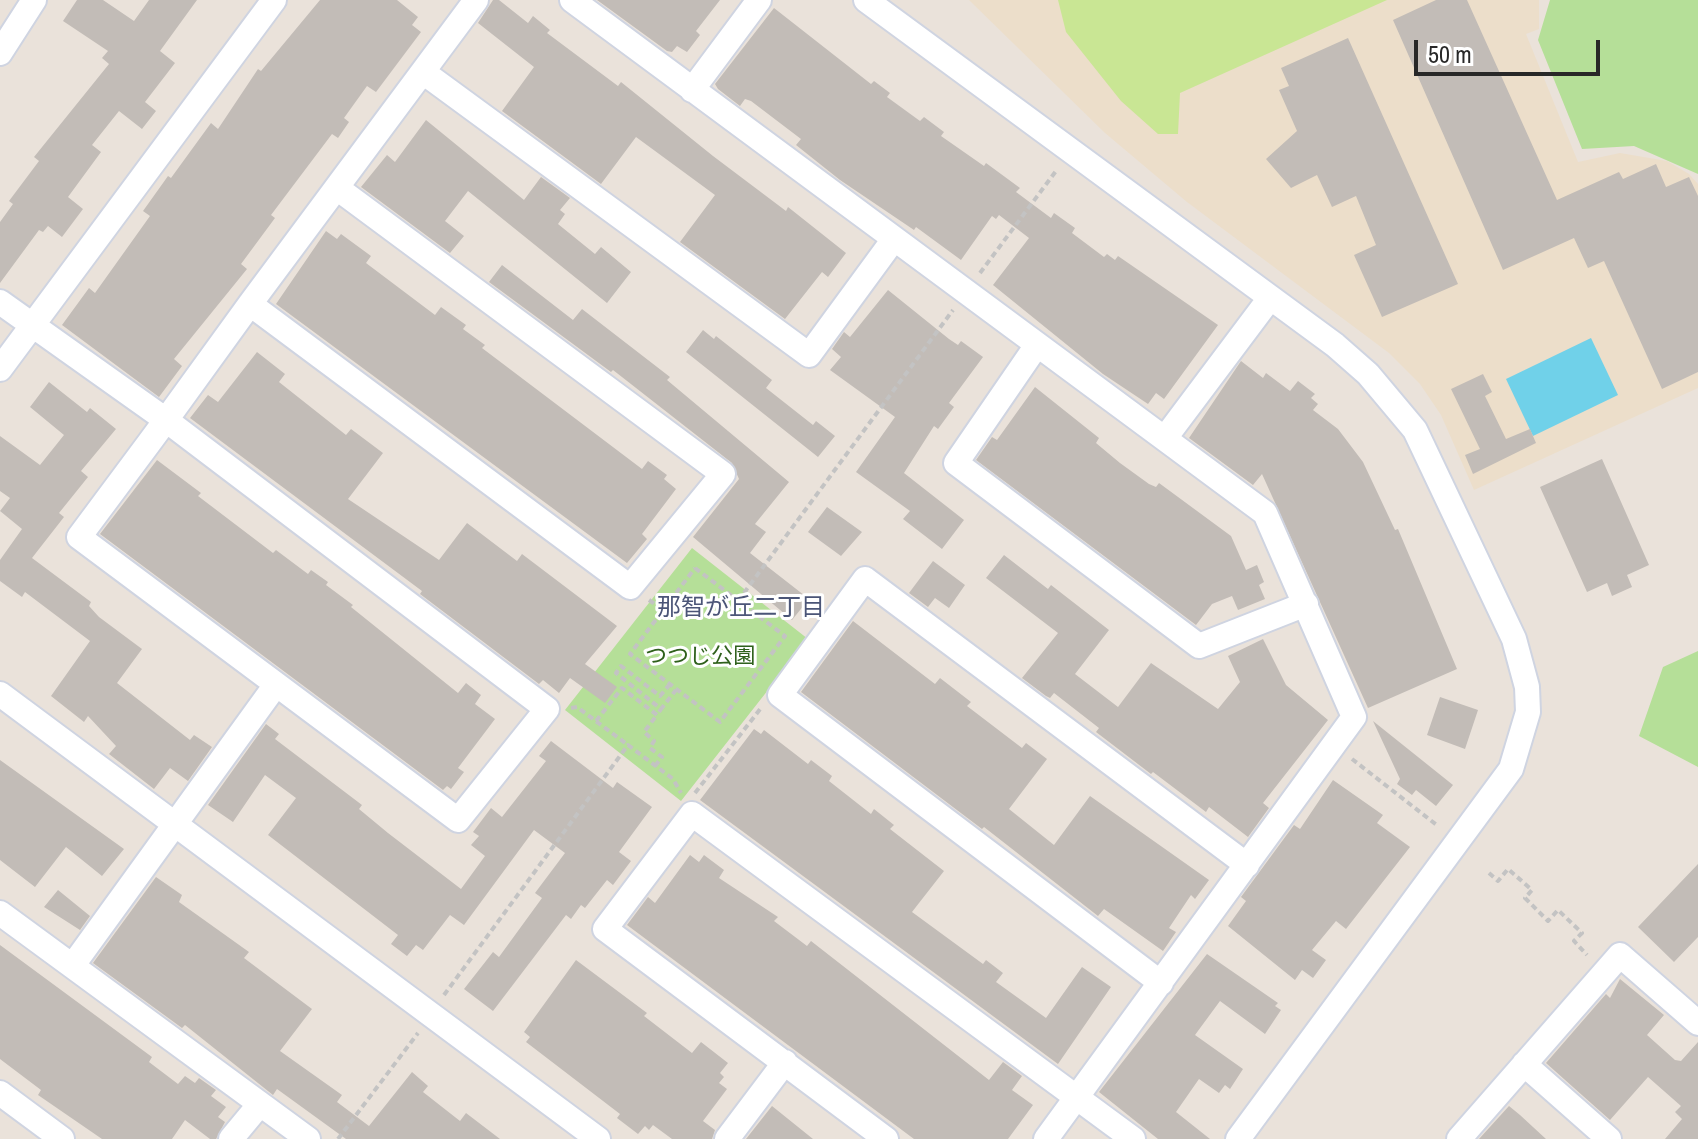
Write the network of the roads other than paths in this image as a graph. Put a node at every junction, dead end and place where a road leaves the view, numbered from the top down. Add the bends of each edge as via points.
1 (34, 0) edge
2 (274, 0) edge
3 (476, 0) edge
4 (572, 0) edge
5 (759, 0) edge
6 (866, 0) edge
7 (0, 53) edge
8 (423, 72) junction
9 (692, 90) junction
10 (337, 188) junction
11 (894, 239) junction
12 (1270, 298) junction
13 (0, 302) edge
14 (250, 304) junction
15 (32, 326) junction
16 (1037, 345) junction
17 (0, 369) edge
18 (166, 420) junction
19 (1165, 438) junction
20 (1306, 604) junction
21 (275, 686) junction
22 (0, 694) edge
23 (172, 825) junction
24 (1247, 865) junction
25 (0, 913) edge
26 (73, 965) junction
27 (1161, 983) junction
28 (1698, 1023) edge
29 (785, 1062) junction
30 (1524, 1064) junction
31 (0, 1093) edge
32 (1078, 1096) junction
33 (260, 1104) junction
34 (62, 1139) edge
35 (231, 1139) edge
36 (308, 1139) edge
37 (598, 1139) edge
38 (727, 1139) edge
39 (886, 1139) edge
40 (1046, 1139) edge
41 (1133, 1139) edge
42 (1238, 1139) edge
43 (1459, 1139) edge
44 (1609, 1139) edge

1 - 7 street
2 - 15 street
3 - 8 street
4 - 9 street
5 - 9 street
6 - 12 street
8 - 10 street
8 - 11 street via 809,355
9 - 11 street
10 - 14 street
10 - 14 street via 723,474 630,587
11 - 16 street
12 - 19 street
12 - 42 street via 1368,374 1415,430 1514,639 1528,712 1511,769
13 - 15 street
14 - 18 street
15 - 17 street
15 - 18 street
16 - 19 street
16 - 20 street via 956,463 1199,646
18 - 21 street via 79,537
18 - 21 street via 547,709 458,820
19 - 20 street via 1265,513
20 - 24 street via 1354,717
21 - 23 street
22 - 23 street
23 - 26 street
23 - 37 street
24 - 27 street
24 - 27 street via 865,579 780,695
25 - 26 street
26 - 33 street
27 - 32 street
28 - 30 street via 1620,955
29 - 32 street via 605,929 692,814
29 - 38 street
29 - 39 street
30 - 43 street
30 - 44 street
31 - 34 street
32 - 40 street
32 - 41 street
33 - 35 street
33 - 36 street

